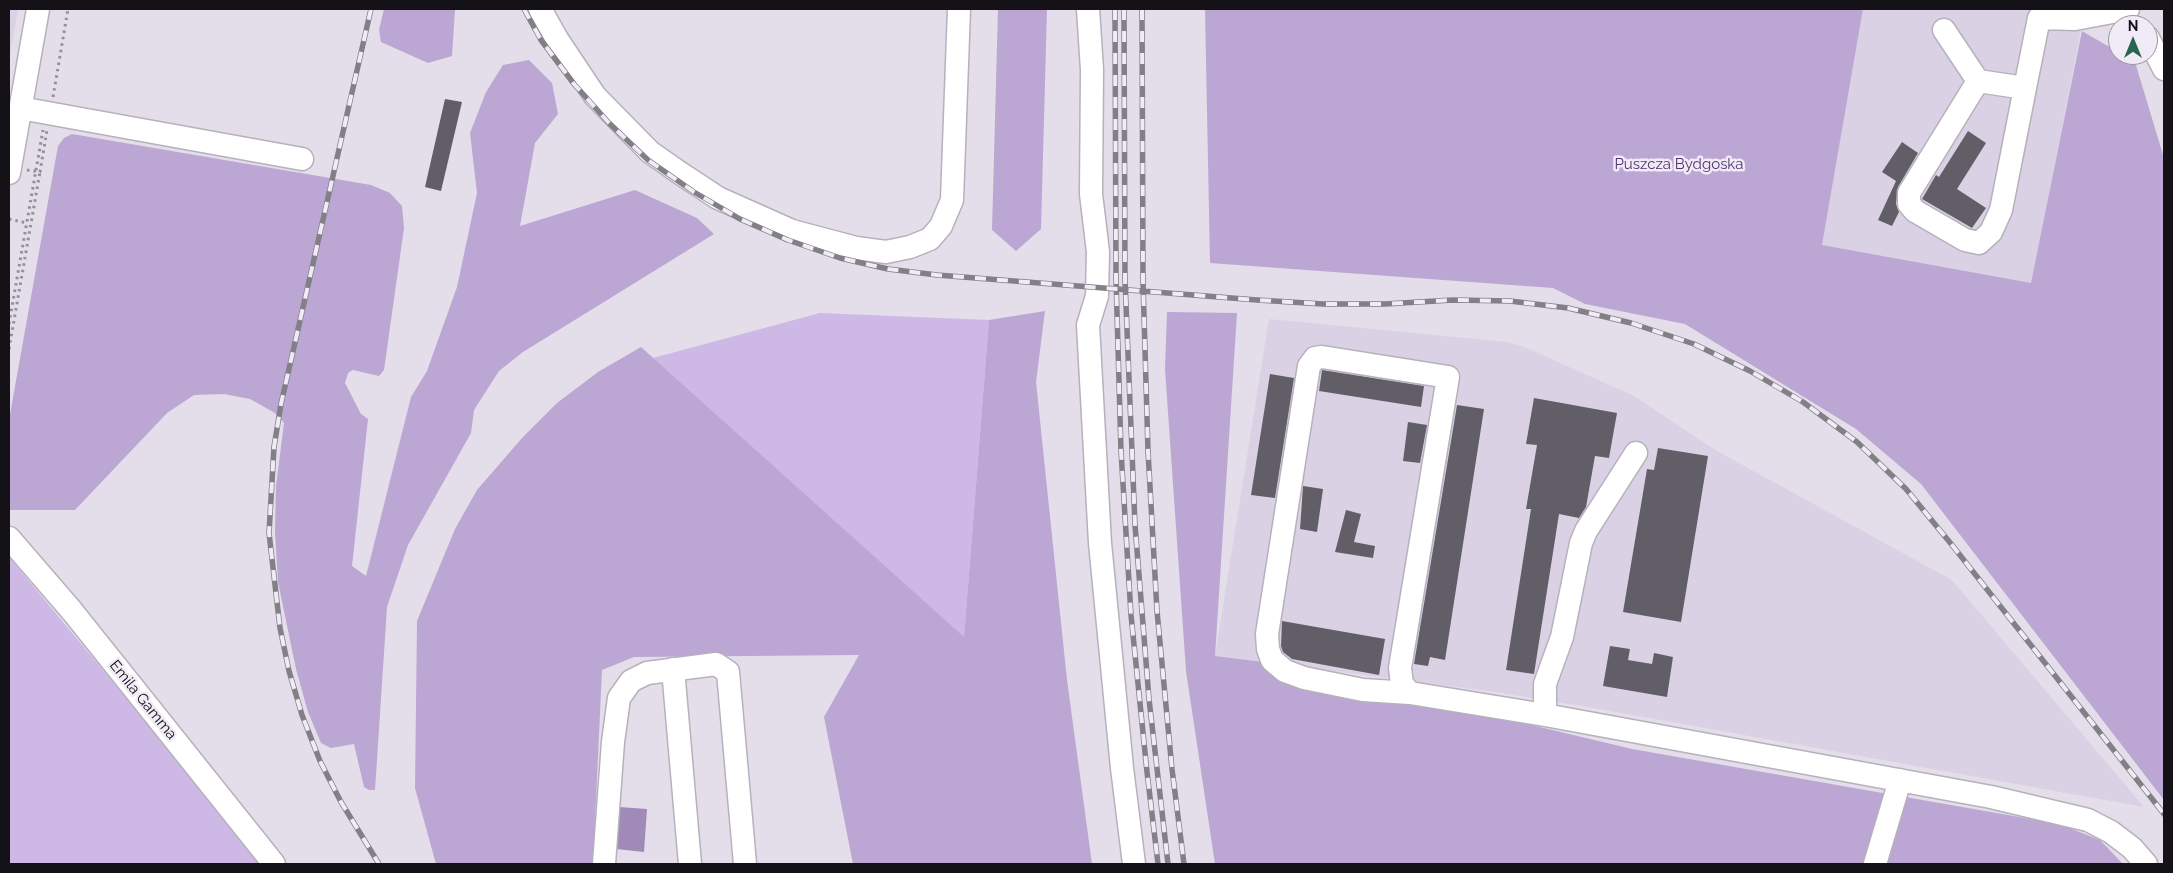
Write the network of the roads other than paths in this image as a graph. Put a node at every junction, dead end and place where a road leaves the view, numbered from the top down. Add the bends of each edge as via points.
1 (38, 9) edge
2 (540, 9) edge
3 (959, 9) edge
4 (1088, 9) edge
5 (2128, 9) edge
6 (2040, 14) edge
7 (1944, 30) dead end
8 (2158, 57) edge
9 (2164, 69) edge
10 (1978, 81) junction
11 (2025, 88) junction
12 (20, 108) junction
13 (302, 159) dead end
14 (9, 173) edge
15 (1636, 453) dead end
16 (9, 538) edge
17 (673, 669) junction
18 (1410, 693) junction
19 (1545, 715) junction
20 (1900, 780) junction
21 (274, 864) edge
22 (604, 864) edge
23 (690, 864) edge
24 (744, 864) edge
25 (1134, 864) edge
26 (1875, 864) edge
27 (2146, 864) edge

1 - 12 street
2 - 3 street via 595,96 650,152 718,198 792,231 856,248 886,252 930,239 941,226 952,200
4 - 25 street via 1092,70 1091,194 1098,252 1097,296 1088,334 1100,543
5 - 6 street via 2075,19
6 - 11 street
7 - 10 street
8 - 9 street
10 - 11 street
10 - 11 street via 1908,193 1908,204 1965,240 1979,243 1991,232 2001,210
12 - 13 street
12 - 14 street
15 - 19 street via 1581,543 1562,637 1545,684
16 - 21 street, Emila Gamma via 78,618
17 - 22 street via 638,677 631,681 619,698
17 - 23 street
17 - 24 street via 716,664 728,672
18 - 18 street via 1402,684 1400,668 1448,377 1315,358 1309,366 1267,634 1268,649 1272,660 1285,671 1304,678 1363,690
18 - 19 street
19 - 20 street
20 - 26 street
20 - 27 street via 2088,820 2111,832

